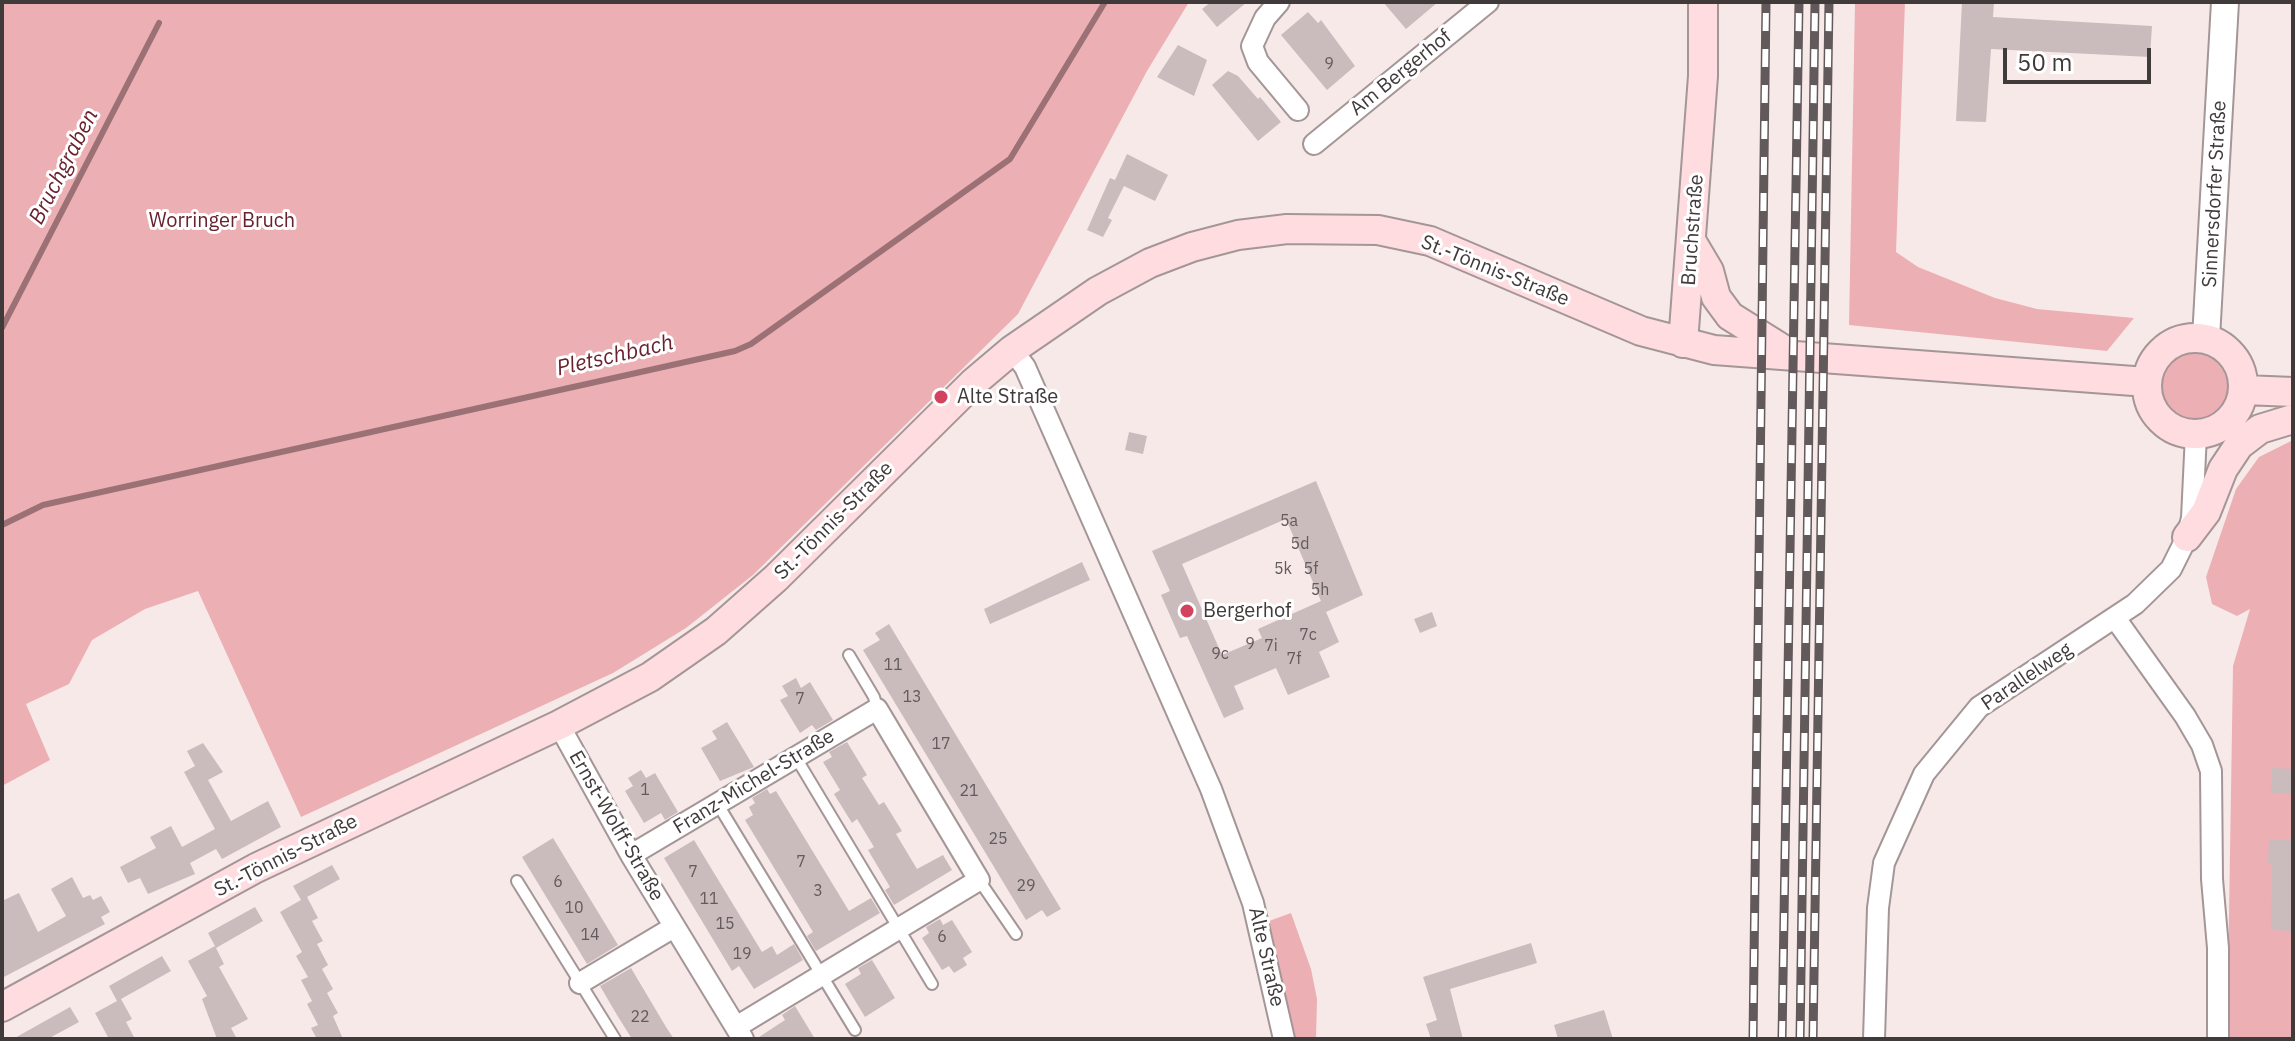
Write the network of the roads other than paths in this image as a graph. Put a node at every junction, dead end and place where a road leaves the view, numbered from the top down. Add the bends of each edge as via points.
1 (1279, 2) edge
2 (1488, 2) edge
3 (1703, 2) edge
4 (2225, 2) edge
5 (1298, 110) dead end
6 (1314, 144) dead end
7 (1693, 244) junction
8 (2206, 338) junction
9 (1683, 343) junction
10 (1012, 350) junction
11 (1798, 358) junction
12 (2147, 382) junction
13 (2244, 390) junction
14 (2293, 392) edge
15 (2293, 419) edge
16 (2196, 434) junction
17 (2187, 537) junction
18 (2115, 618) junction
19 (849, 655) dead end
20 (877, 709) junction
21 (559, 725) junction
22 (795, 756) junction
23 (717, 803) junction
24 (631, 855) junction
25 (979, 880) junction
26 (517, 881) dead end
27 (674, 927) junction
28 (898, 928) junction
29 (1016, 934) dead end
30 (821, 974) junction
31 (580, 983) junction
32 (932, 984) dead end
33 (2, 1007) edge
34 (855, 1030) dead end
35 (740, 1033) edge
36 (615, 1039) edge
37 (1284, 1039) edge
38 (1874, 1039) edge
39 (2218, 1039) edge

1 - 5 street via 1252,46 1258,62
2 - 6 street, Am Bergerhof
3 - 7 main road, Bruchstraße
4 - 8 street, Sinnersdorfer Straße
7 - 9 main road, Bruchstraße
7 - 11 main road via 1730,316
8 - 12 main road via 2189,337 2160,352
8 - 13 main road via 2235,357
9 - 10 main road, St.-Tönnis-Straße via 1602,317 1430,241 1378,230 1321,227 1238,235 1150,263 1098,291
9 - 11 main road
10 - 21 main road, St.-Tönnis-Straße via 716,631 650,677
10 - 37 street, Alte Straße via 1025,367 1211,789 1253,903
11 - 12 main road
12 - 16 main road via 2155,412 2166,424
13 - 14 main road
13 - 16 main road via 2228,421
15 - 17 main road via 2260,429 2239,445 2206,512
16 - 17 street, Parallelweg
17 - 18 street, Parallelweg via 2171,569
18 - 38 street, Parallelweg via 1979,707 1924,774 1884,863
18 - 39 street via 2185,716 2211,771
19 - 20 lane
20 - 22 street, Franz-Michel-Straße
20 - 25 street
21 - 24 street, Ernst-Wolff-Straße
21 - 33 main road, St.-Tönnis-Straße via 256,868
22 - 23 street, Franz-Michel-Straße
22 - 28 lane
23 - 24 street, Franz-Michel-Straße
23 - 30 lane
24 - 27 street, Ernst-Wolff-Straße
25 - 28 street
25 - 29 lane
26 - 31 lane
27 - 31 street
27 - 35 street, Ernst-Wolff-Straße
28 - 30 street
28 - 32 lane
30 - 34 lane
30 - 35 street
31 - 36 lane

